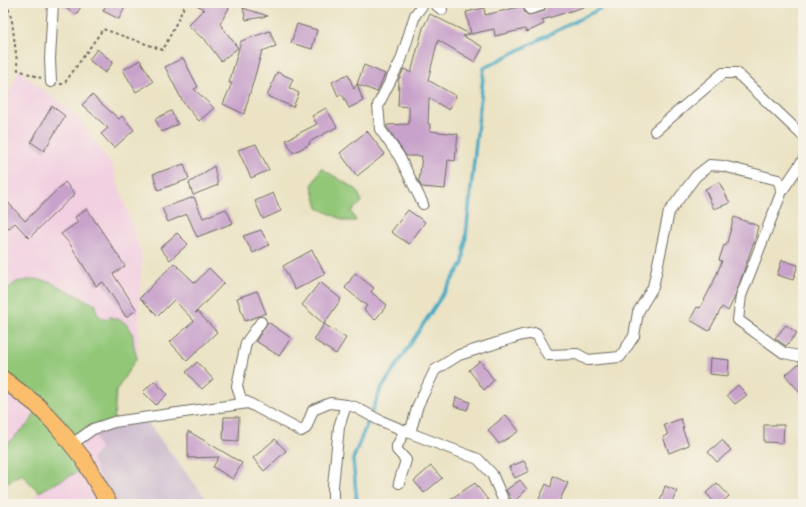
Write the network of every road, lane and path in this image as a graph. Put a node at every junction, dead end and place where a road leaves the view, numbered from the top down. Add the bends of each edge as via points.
1 (8, 3) edge
2 (53, 3) edge
3 (186, 3) edge
4 (424, 3) edge
5 (434, 3) edge
6 (541, 3) edge
7 (442, 10) dead end
8 (530, 10) dead end
9 (51, 82) junction
10 (655, 131) dead end
11 (803, 136) edge
12 (803, 160) edge
13 (782, 190) junction
14 (423, 204) dead end
15 (261, 322) dead end
16 (803, 357) edge
17 (3, 379) edge
18 (248, 403) junction
19 (348, 405) junction
20 (408, 432) junction
21 (72, 444) junction
22 (399, 483) dead end
23 (109, 504) edge
24 (334, 504) edge
25 (505, 504) edge

1 - 9 path via 18,70
2 - 9 street
3 - 9 path via 163,50 103,29 64,84
4 - 14 street via 415,15 401,60 378,105 380,129 399,156
5 - 7 street
6 - 8 street
10 - 11 street via 723,73 737,73
12 - 13 street
13 - 16 street via 741,296 738,320 784,353
13 - 20 street via 778,180 710,165 696,176 669,212 653,287 638,312 634,336 620,357 588,360 577,354 548,355 536,333 459,355 435,370
15 - 18 street via 246,343 237,386 241,399
17 - 21 main road via 37,405
18 - 19 street via 301,430 306,428 313,410 330,403
18 - 21 street via 114,422 92,429
19 - 20 street
19 - 24 street via 339,427 333,486
20 - 22 street via 397,446 397,450 406,460
20 - 25 street via 478,460 492,474
21 - 23 main road

